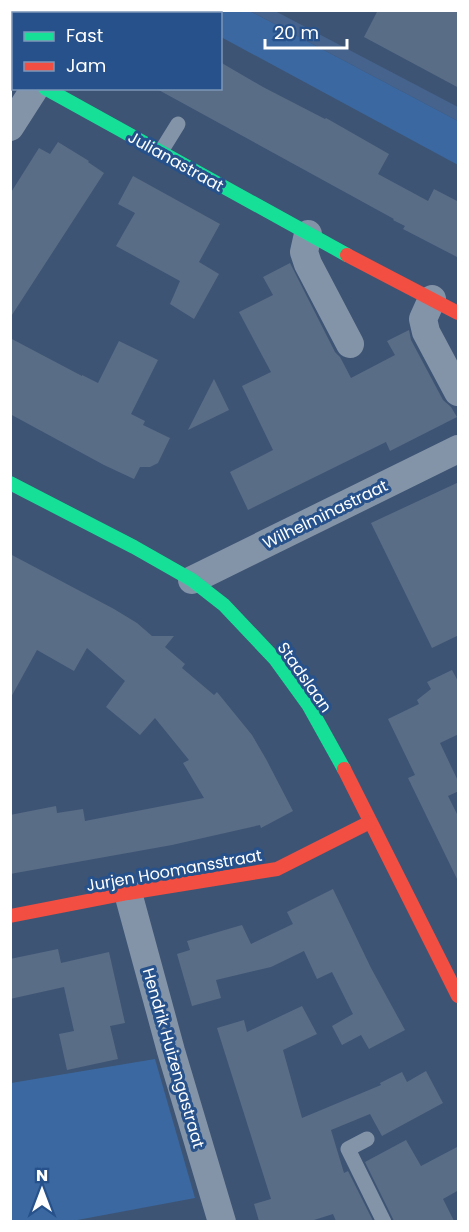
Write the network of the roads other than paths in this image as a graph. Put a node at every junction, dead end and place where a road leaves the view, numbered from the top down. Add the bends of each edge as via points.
1 (34, 90) edge
2 (49, 90) edge
3 (178, 124) dead end
4 (10, 127) edge
5 (160, 153) junction
6 (308, 234) junction
7 (432, 299) junction
8 (459, 313) edge
9 (350, 344) dead end
10 (459, 392) edge
11 (459, 448) edge
12 (10, 483) edge
13 (192, 580) junction
14 (370, 822) junction
15 (128, 893) junction
16 (10, 916) edge
17 (450, 958) edge
18 (459, 996) edge
19 (367, 1139) dead end
20 (222, 1221) edge
21 (384, 1221) edge

1 - 4 street
2 - 5 street, Julianastraat
3 - 5 lane
5 - 6 street, Julianastraat
6 - 7 street, Julianastraat
6 - 9 street via 304,252 308,264
7 - 8 street, Julianastraat
7 - 10 street via 423,319 426,332
11 - 13 street, Wilhelminastraat
12 - 13 street, Stadslaan
13 - 14 street, Stadslaan via 224,605 275,659 309,706
14 - 15 street, Jurjen Hoomansstraat via 277,869
14 - 17 street, Stadslaan
15 - 16 street, Jurjen Hoomansstraat
15 - 20 street, Hendrik Huizengastraat
17 - 18 street, Stadslaan
19 - 21 lane via 348,1149

